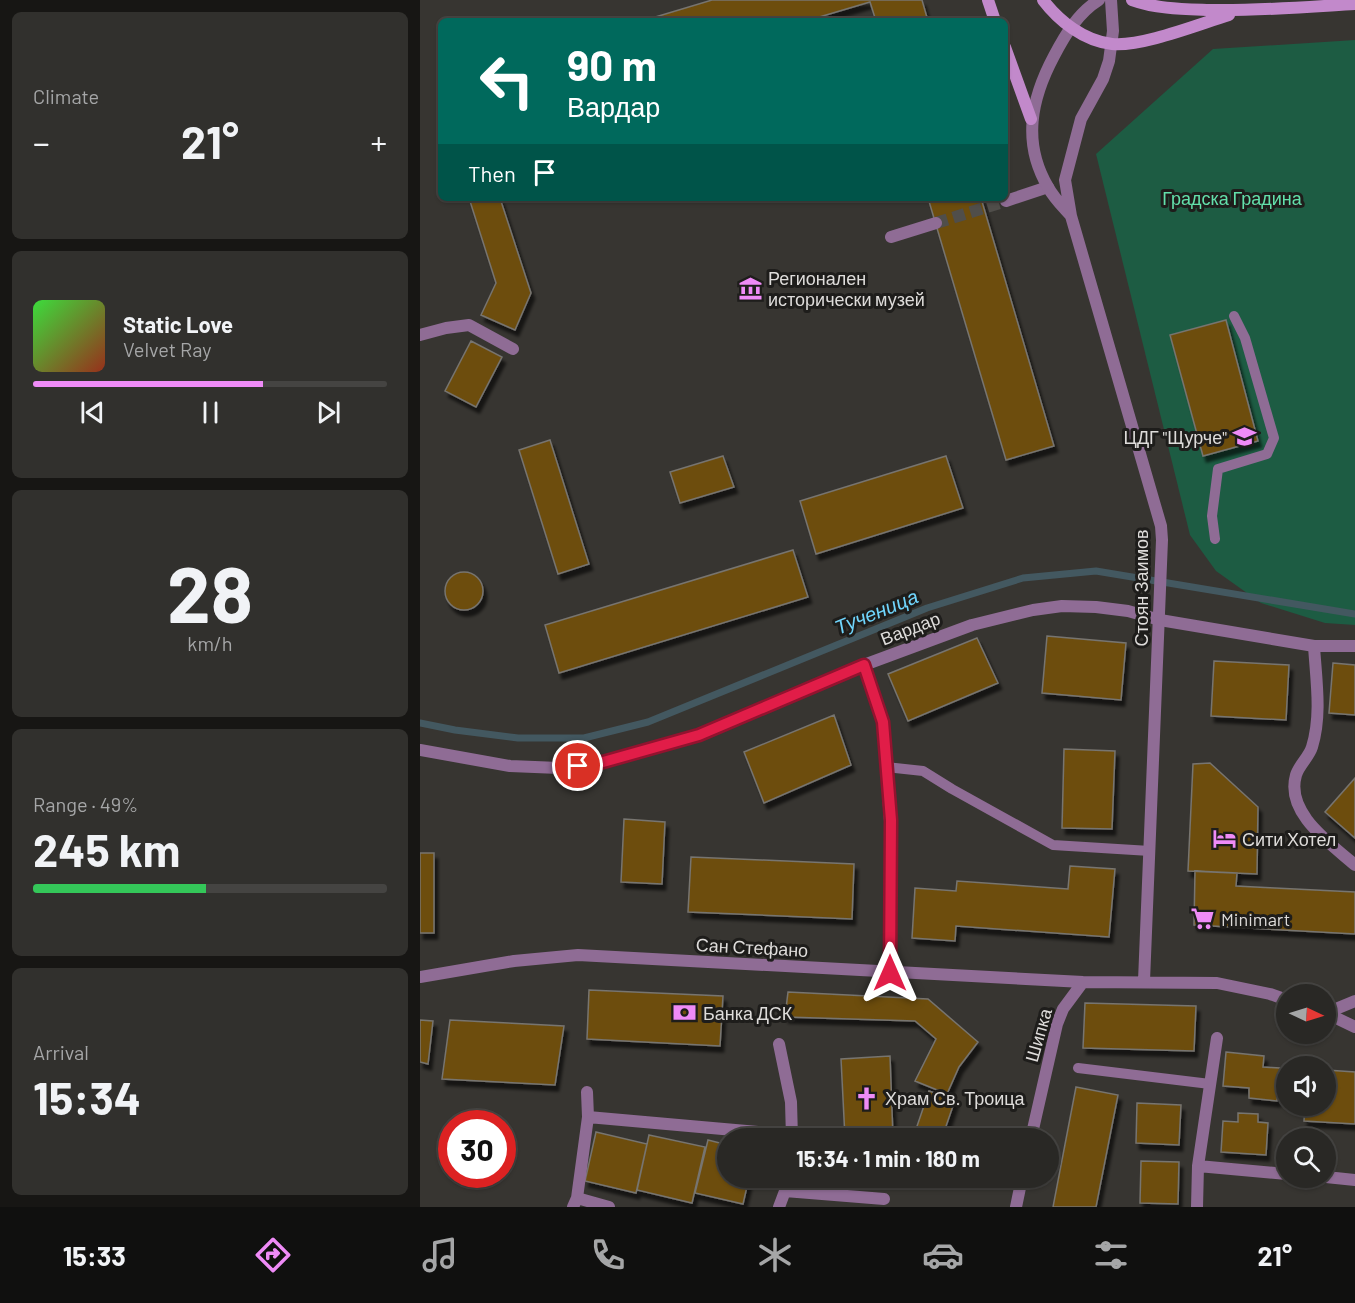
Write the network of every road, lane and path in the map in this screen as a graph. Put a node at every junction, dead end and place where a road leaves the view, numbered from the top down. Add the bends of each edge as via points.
1 (988, 0) edge
2 (1042, 0) edge
3 (1099, 0) edge
4 (1111, 0) edge
5 (1132, 0) edge
6 (1355, 4) edge
7 (1276, 5) edge
8 (1242, 11) junction
9 (994, 18) edge
10 (1070, 28) junction
11 (1112, 44) junction
12 (1008, 55) edge
13 (1031, 119) junction
14 (1048, 187) junction
15 (1008, 200) edge
16 (1071, 216) junction
17 (936, 223) tunnel mouth
18 (891, 237) dead end
19 (1234, 316) dead end
20 (420, 335) edge
21 (513, 350) dead end
22 (1215, 539) dead end
23 (1160, 620) junction
24 (1314, 646) junction
25 (1355, 646) edge
26 (864, 665) junction
27 (420, 750) edge
28 (886, 767) junction
29 (1150, 851) junction
30 (1355, 865) edge
31 (890, 973) junction
32 (420, 977) edge
33 (1144, 981) junction
34 (1083, 982) junction
35 (1276, 997) edge
36 (1355, 1001) edge
37 (1336, 1009) edge
38 (1336, 1018) edge
39 (1355, 1027) edge
40 (1217, 1038) dead end
41 (779, 1044) dead end
42 (1077, 1068) dead end
43 (1210, 1084) junction
44 (587, 1092) dead end
45 (588, 1117) junction
46 (717, 1128) edge
47 (792, 1128) edge
48 (1033, 1128) edge
49 (1198, 1167) junction
50 (1276, 1173) edge
51 (1336, 1178) edge
52 (1355, 1180) edge
53 (785, 1188) edge
54 (1020, 1188) edge
55 (785, 1191) junction
56 (884, 1199) dead end
57 (575, 1203) edge
58 (609, 1207) edge
59 (779, 1207) edge
60 (1016, 1207) edge
61 (1197, 1207) edge

1 - 9 main road
2 - 10 main road
3 - 10 street
4 - 11 street, Стоян Заимов
5 - 8 main road via 1161,8
6 - 7 main road
7 - 8 main road
8 - 11 main road via 1144,40
10 - 11 main road
10 - 13 street via 1041,84
11 - 16 street, Стоян Заимов via 1103,79 1082,119 1068,164 1065,180
12 - 13 main road
13 - 14 street via 1036,160
14 - 15 street
14 - 16 street
16 - 23 street, Стоян Заимов via 1161,526
17 - 18 street
19 - 22 lane via 1245,338 1274,438 1267,454 1218,469 1212,516
20 - 21 street via 469,325
23 - 24 street, Вардар
23 - 26 street, Вардар via 1096,607 1033,610 972,625
23 - 29 street, Стоян Заимов
24 - 25 street, Вардар
24 - 30 street via 1318,707 1312,748 1294,783 1298,809
26 - 27 street, Вардар via 699,735 596,764 559,768 510,766
26 - 28 street via 883,722
28 - 29 lane via 924,771 1053,845
28 - 31 street via 891,820
29 - 33 street, Стоян Заимов
31 - 32 street, Сан Стефано via 578,955
31 - 34 street, Сан Стефано
33 - 34 street, Сан Стефано
33 - 35 street, Сан Стефано via 1217,983
34 - 48 street, Шипка via 1057,1024
36 - 37 street
38 - 39 street
40 - 43 street
41 - 47 street via 791,1102
42 - 43 lane
43 - 49 street
44 - 45 street
45 - 46 street
45 - 57 street
49 - 50 street
49 - 61 street
51 - 52 street
53 - 55 street
54 - 60 street
55 - 56 street
55 - 59 street
57 - 58 street

